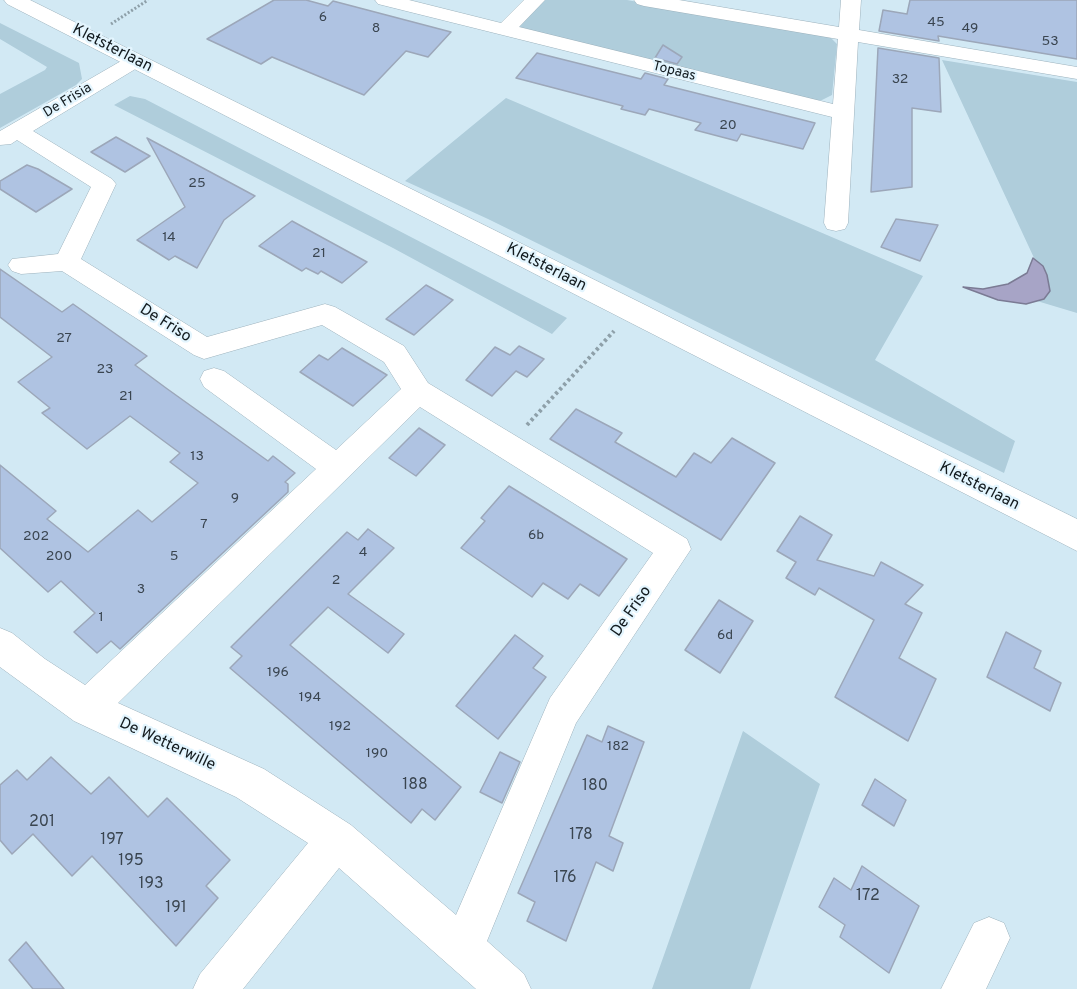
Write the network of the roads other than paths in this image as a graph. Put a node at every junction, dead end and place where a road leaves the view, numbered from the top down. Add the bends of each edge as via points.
1 (14, 0) edge
2 (385, 0) edge
3 (535, 0) edge
4 (644, 0) edge
5 (851, 0) edge
6 (505, 30) junction
7 (849, 35) junction
8 (135, 61) junction
9 (1077, 73) edge
10 (843, 113) junction
11 (9, 136) edge
12 (836, 223) dead end
13 (67, 262) junction
14 (21, 265) dead end
15 (214, 380) dead end
16 (418, 392) junction
17 (338, 468) junction
18 (1077, 536) edge
19 (0, 645) edge
20 (87, 708) junction
21 (337, 839) junction
22 (989, 938) dead end
23 (463, 948) junction
24 (215, 989) edge
25 (509, 989) edge
26 (963, 989) edge

1 - 8 main road, Kletsterlaan
2 - 6 street, Topaas
3 - 6 street
4 - 7 street
5 - 7 street
6 - 10 street, Topaas
7 - 9 street
7 - 10 street
8 - 11 street, De Frisia
8 - 18 main road, Kletsterlaan
10 - 12 street
11 - 13 street via 104,184
13 - 14 street
13 - 16 street, De Friso via 204,348 325,314 394,354
15 - 17 street
16 - 17 street
16 - 23 street, De Friso via 675,549 563,711
17 - 20 street
19 - 20 street, De Wetterwille
20 - 21 street, De Wetterwille via 250,783
21 - 23 street, De Wetterwille
21 - 24 street
22 - 26 street
23 - 25 street, De Wetterwille

